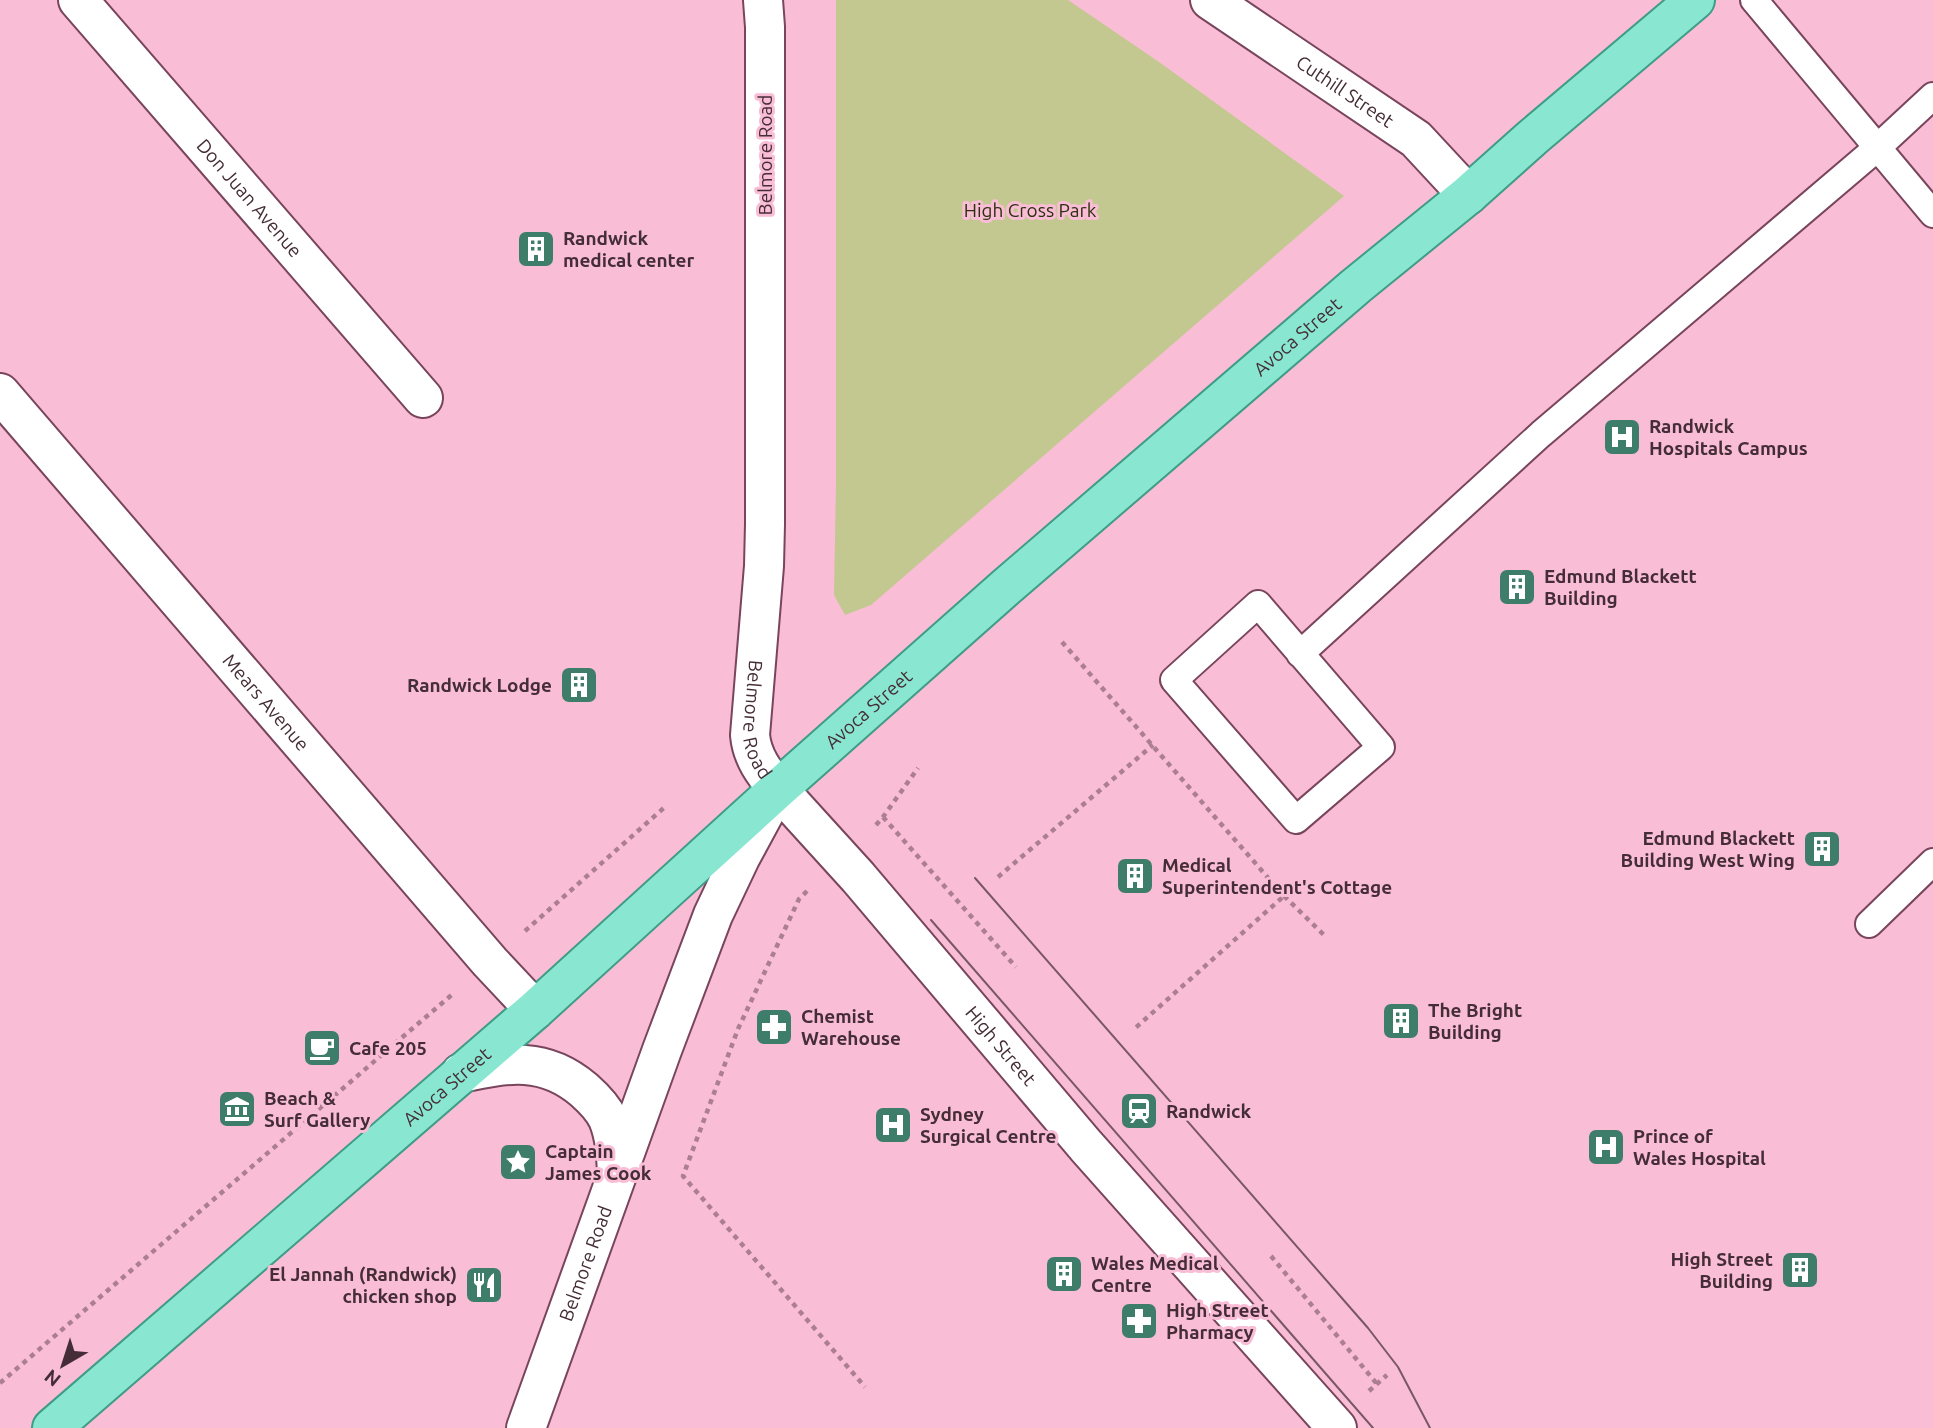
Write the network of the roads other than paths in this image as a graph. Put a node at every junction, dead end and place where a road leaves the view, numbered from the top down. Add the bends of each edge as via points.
1 (78, 0) edge
2 (1210, 0) edge
3 (1695, 0) edge
4 (1754, 0) edge
5 (767, 9) edge
6 (1933, 96) edge
7 (1877, 148) junction
8 (1468, 195) junction
9 (1933, 214) edge
10 (0, 393) edge
11 (423, 398) dead end
12 (1300, 654) junction
13 (778, 789) junction
14 (1933, 862) edge
15 (1869, 923) dead end
16 (535, 1010) junction
17 (461, 1073) junction
18 (618, 1175) junction
19 (52, 1428) edge
20 (526, 1428) edge
21 (1337, 1428) edge

1 - 11 street, Don Juan Avenue
2 - 8 street, Cuthill Street via 1416,139
3 - 8 main road, Avoca Street
4 - 7 lane
5 - 13 street, Belmore Road via 765,524 750,735 756,759
6 - 7 lane
7 - 9 lane
7 - 12 lane via 1541,434
8 - 13 main road, Avoca Street via 1292,340
10 - 16 street, Mears Avenue
12 - 12 lane via 1381,747 1296,820 1174,680 1258,604
13 - 16 main road, Avoca Street
13 - 18 street, Belmore Road via 713,915
13 - 21 street, High Street
14 - 15 lane
16 - 17 main road, Avoca Street
17 - 18 street via 524,1064 555,1071 575,1083 607,1118
17 - 19 main road, Avoca Street
18 - 20 street, Belmore Road

